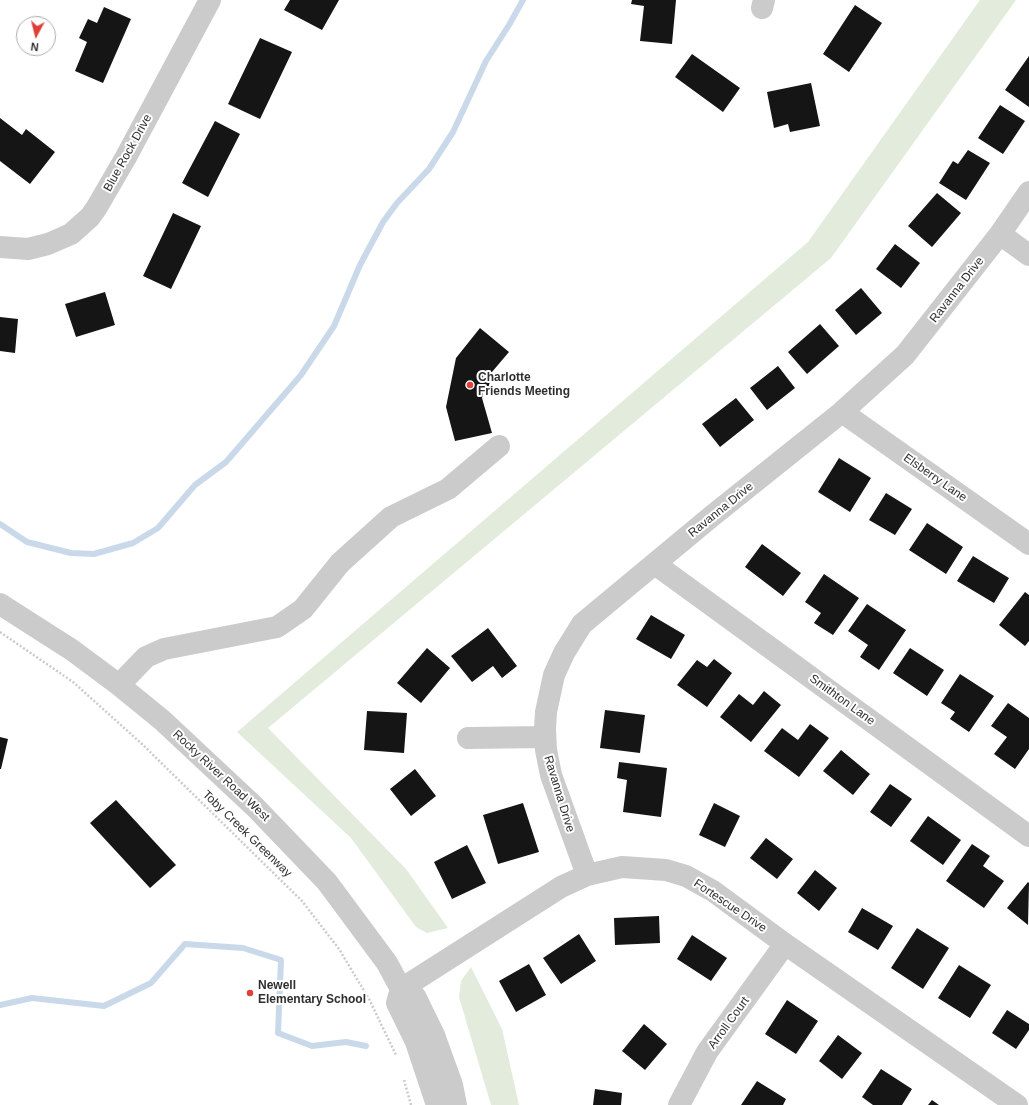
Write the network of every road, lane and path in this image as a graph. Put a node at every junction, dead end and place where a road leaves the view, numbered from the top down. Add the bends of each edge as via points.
1 (210, 0) edge
2 (1029, 192) edge
3 (1000, 234) junction
4 (0, 247) edge
5 (1029, 255) edge
6 (842, 412) junction
7 (499, 446) dead end
8 (1029, 544) edge
9 (655, 564) junction
10 (0, 604) edge
11 (0, 632) edge
12 (119, 685) junction
13 (545, 737) junction
14 (468, 738) dead end
15 (1029, 836) edge
16 (587, 875) junction
17 (785, 944) junction
18 (400, 989) junction
19 (397, 1057) dead end
20 (403, 1077) dead end
21 (1029, 1094) edge
22 (411, 1105) edge
23 (437, 1105) edge
24 (456, 1105) edge
25 (679, 1105) edge
26 (1017, 1105) edge
27 (1021, 1105) edge

1 - 4 street, Blue Rock Drive via 126,157 90,218 71,234 48,244 28,249
2 - 3 street, Ravanna Drive
3 - 5 street
3 - 6 street, Ravanna Drive via 905,355
6 - 8 street, Elsberry Lane
6 - 9 street, Ravanna Drive
7 - 12 street via 448,489 391,517 340,563 303,609 277,627 164,649 146,657
9 - 13 street, Ravanna Drive via 582,624 554,675 546,712
9 - 15 street, Smithton Lane
10 - 12 street, Rocky River Road West via 60,642
11 - 19 path, Toby Creek Greenway via 73,682 142,744 302,901 346,960 369,999
12 - 18 street, Rocky River Road West via 162,720 255,807 327,882 386,963
13 - 14 street
13 - 16 street, Ravanna Drive via 551,775
16 - 17 street, Fortescue Drive via 622,867 643,867 686,876 712,891
16 - 18 street, Fortescue Drive via 561,887
17 - 25 street, Arroll Court via 707,1052
17 - 26 street, Fortescue Drive
18 - 23 street, Rocky River Road West via 397,1003 416,1042
18 - 24 street via 415,996 434,1035 452,1085
20 - 22 path
21 - 27 street

